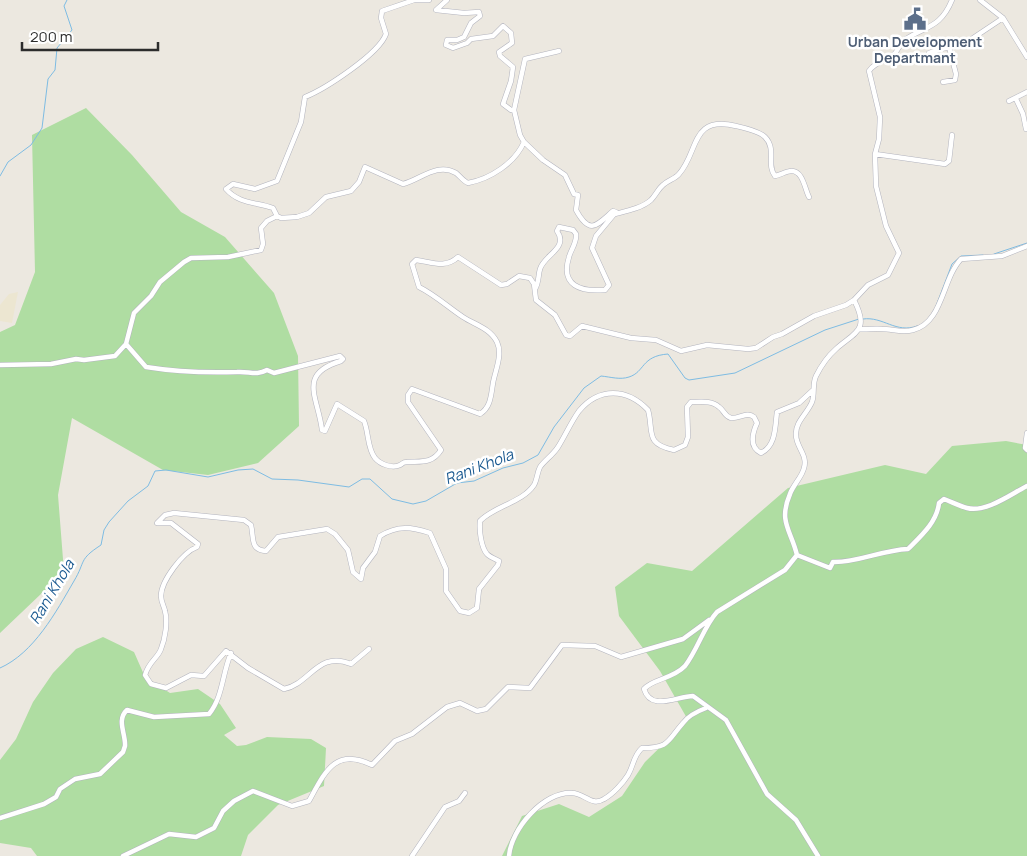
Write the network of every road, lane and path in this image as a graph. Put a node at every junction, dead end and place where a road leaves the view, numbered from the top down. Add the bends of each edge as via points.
1 (414, 0) edge
2 (429, 0) edge
3 (447, 0) edge
4 (952, 0) edge
5 (980, 0) edge
6 (1003, 18) junction
7 (949, 47) junction
8 (559, 51) dead end
9 (929, 53) dead end
10 (1027, 57) edge
11 (943, 82) dead end
12 (1027, 92) edge
13 (1016, 99) junction
14 (1009, 101) dead end
15 (514, 110) junction
16 (1026, 129) edge
17 (952, 135) dead end
18 (524, 142) junction
19 (875, 154) junction
20 (809, 197) dead end
21 (616, 214) junction
22 (277, 216) junction
23 (1027, 246) edge
24 (535, 291) junction
25 (854, 300) junction
26 (859, 329) junction
27 (126, 344) junction
28 (0, 365) edge
29 (812, 391) junction
30 (1027, 434) edge
31 (1027, 450) edge
32 (1027, 486) edge
33 (797, 556) junction
34 (710, 619) junction
35 (370, 649) dead end
36 (231, 654) junction
37 (706, 708) junction
38 (465, 793) dead end
39 (0, 818) edge
40 (123, 856) edge
41 (412, 856) edge
42 (509, 856) edge
43 (818, 856) edge

1 - 2 street
1 - 22 street via 382,11 386,34 380,45 362,62 305,97 301,122 277,181 255,189 233,184 226,189 236,198 273,208
3 - 15 street via 436,10 479,12 480,16 471,23 464,37 447,40 446,45 453,48 471,39 493,36 504,26 511,33 512,42 499,52 513,67 503,104
4 - 19 street via 935,25 905,40 893,56 877,63 869,71 880,117
5 - 6 street
6 - 7 street via 970,40
6 - 10 street
7 - 9 street
7 - 11 street via 956,74 954,80
8 - 15 street via 525,59
12 - 13 street
13 - 14 street
13 - 16 street
15 - 18 street
17 - 19 street via 949,161 945,164
18 - 21 street via 565,175 574,194 578,195 576,210 585,223 597,225 613,211
18 - 22 street via 514,158 472,183 446,169 403,184 365,168 351,191 326,197 314,210 302,216
19 - 25 street via 878,196 886,226 899,253 888,275 868,285
20 - 21 street via 796,172 791,170 775,176 772,172 771,146 764,135 719,124 698,136 681,172 663,185 651,200
21 - 24 street via 596,236 592,248 608,280 608,288 583,291 572,283 566,267 576,234 566,227 559,227 560,245 542,265
22 - 27 street via 261,228 261,250 228,257 191,258 165,278 131,317
23 - 26 street via 1002,256 961,258 954,266 938,306 924,326 899,331
24 - 25 street via 536,300 555,315 566,335 570,336 582,326 590,327 631,338 656,340 682,351 707,346 756,348 814,316 846,306
24 - 27 street via 530,278 519,276 501,285 458,257 451,264 416,260 412,264 419,287 482,326 498,343 499,365 489,406 480,414 412,389 408,395 408,402 441,450 423,463 387,466 377,461 370,450 364,421 337,404 325,431 322,430 312,387 314,378 325,366 341,361 340,356 274,373 267,370 259,375 239,371 174,372 146,367
25 - 26 street via 860,316
26 - 29 street via 822,365 814,378
27 - 28 street via 115,356 104,358
29 - 33 street via 812,402 796,433 805,459 804,469 790,493 784,519
29 - 36 street via 798,403 777,412 772,442 768,450 761,453 752,445 757,423 754,418 751,415 727,417 721,407 711,403 691,402 687,407 688,437 685,445 674,450 654,442 650,435 648,410 625,394 608,392 586,405 541,466 534,485 480,521 479,531 484,547 498,565 479,590 477,608 469,613 460,611 446,591 446,569 430,533 402,527 380,536 373,556 363,568 361,579 353,572 348,550 327,529 278,537 266,551 262,551 253,546 251,525 244,520 174,513 165,515 157,523 171,523 198,544 178,563 162,589 165,632 161,649 148,664 145,675 151,684 166,688 191,675 204,676 226,651
30 - 31 street via 1024,440
32 - 33 street via 980,508 969,509 944,499 939,503 933,521 908,550 888,550 833,562 830,568
33 - 34 street via 786,570
34 - 37 street via 707,630 685,665 671,677 644,689 648,697 658,702 693,696
34 - 40 street via 683,639 621,657 595,646 562,645 530,688 508,687 486,709 477,711 460,703 447,707 412,734 395,741 372,764 357,758 338,762 329,769 310,801 292,806 253,791 223,811 214,828 196,837 169,834
35 - 36 street via 351,664 340,659 328,661 294,687 284,689
36 - 39 street via 217,704 209,714 154,717 127,710 121,721 123,752 105,770 75,779 44,804
37 - 42 street via 683,722 675,736 664,745 642,748 636,753 628,775 601,801 588,800 570,792 554,796 538,808 518,830
37 - 43 street via 726,720 767,794 796,820
38 - 41 street via 459,801 445,807

